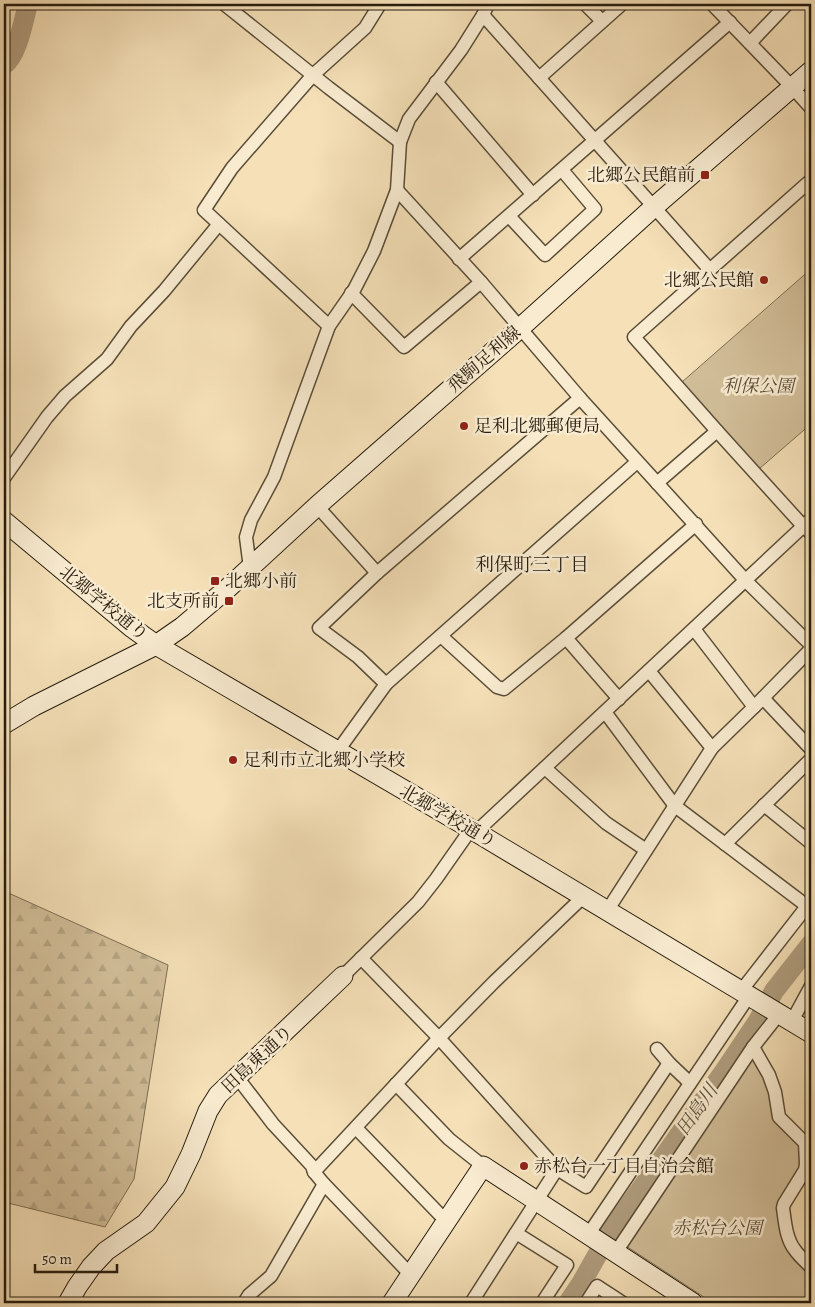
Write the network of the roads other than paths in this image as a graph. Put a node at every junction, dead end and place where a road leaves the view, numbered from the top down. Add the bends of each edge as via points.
1 (224, 4) edge
2 (380, 4) edge
3 (585, 4) edge
4 (622, 4) edge
5 (712, 4) edge
6 (787, 4) edge
7 (485, 9) edge
8 (602, 21) junction
9 (730, 22) junction
10 (750, 43) junction
11 (811, 71) edge
12 (313, 75) junction
13 (539, 78) junction
14 (436, 82) junction
15 (792, 87) junction
16 (811, 108) edge
17 (595, 141) junction
18 (400, 142) junction
19 (562, 170) junction
20 (811, 180) edge
21 (397, 190) junction
22 (533, 195) junction
23 (654, 207) junction
24 (509, 216) junction
25 (219, 224) junction
26 (459, 259) junction
27 (710, 270) junction
28 (481, 282) junction
29 (351, 293) junction
30 (329, 326) junction
31 (520, 328) junction
32 (580, 398) junction
33 (717, 431) junction
34 (637, 462) junction
35 (4, 478) edge
36 (657, 483) junction
37 (317, 506) junction
38 (4, 521) edge
39 (696, 524) junction
40 (809, 526) edge
41 (250, 568) junction
42 (377, 573) junction
43 (746, 581) junction
44 (694, 629) junction
45 (441, 636) junction
46 (566, 638) junction
47 (156, 645) junction
48 (811, 645) edge
49 (811, 649) edge
50 (649, 671) junction
51 (386, 684) junction
52 (619, 699) junction
53 (758, 703) junction
54 (605, 712) junction
55 (4, 724) edge
56 (712, 748) junction
57 (811, 749) edge
58 (337, 752) junction
59 (811, 759) edge
60 (545, 768) junction
61 (764, 805) junction
62 (675, 806) junction
63 (473, 831) junction
64 (811, 843) edge
65 (725, 844) junction
66 (646, 850) junction
67 (583, 897) junction
68 (809, 904) edge
69 (606, 911) junction
70 (361, 958) junction
71 (343, 976) joint
72 (811, 986) edge
73 (748, 995) junction
74 (782, 1015) junction
75 (811, 1033) edge
76 (439, 1038) junction
77 (753, 1047) junction
78 (657, 1049) dead end
79 (668, 1063) junction
80 (237, 1077) junction
81 (396, 1084) junction
82 (690, 1084) junction
83 (356, 1128) junction
84 (483, 1166) junction
85 (557, 1169) junction
86 (314, 1172) junction
87 (324, 1184) junction
88 (537, 1201) junction
89 (446, 1222) junction
90 (516, 1233) junction
91 (590, 1236) junction
92 (614, 1251) junction
93 (811, 1267) edge
94 (411, 1275) junction
95 (68, 1303) edge
96 (244, 1303) edge
97 (392, 1303) edge
98 (471, 1303) edge
99 (542, 1303) edge
100 (586, 1303) edge
101 (623, 1303) edge
102 (693, 1303) edge

1 - 12 street
2 - 12 street via 364,28
3 - 8 street
4 - 8 street
5 - 9 street
6 - 10 street
7 - 13 street
7 - 14 street via 461,50
8 - 13 street
9 - 10 street
9 - 17 street
10 - 15 street
11 - 15 street, 飛駒足利線
12 - 18 street
12 - 25 street via 232,168 204,210
13 - 17 street
14 - 18 street via 409,119
14 - 22 street
15 - 16 street
15 - 23 street, 飛駒足利線
17 - 19 street
17 - 23 street
18 - 21 street
19 - 22 street
19 - 24 street via 595,209 545,255
20 - 27 street
21 - 26 street
21 - 29 street via 374,251
22 - 24 street
23 - 27 street
23 - 31 street, 飛駒足利線
24 - 26 street
25 - 30 street
25 - 35 street via 164,291 130,326 107,359 65,396 47,417
26 - 28 street
27 - 33 street via 634,337
28 - 29 street via 404,347
28 - 31 street
29 - 30 street
30 - 41 street via 274,477 248,528
31 - 32 street
31 - 37 street, 飛駒足利線
32 - 34 street
32 - 42 street
33 - 36 street
33 - 40 street
34 - 36 street
34 - 45 street
36 - 39 street
37 - 41 street, 飛駒足利線
37 - 42 street
38 - 47 street, 北郷学校通り
39 - 43 street
39 - 46 street
40 - 43 street, 田島東通り
41 - 47 street, 飛駒足利線 via 182,627
42 - 51 street via 319,628 358,657
43 - 44 street, 田島東通り
43 - 48 street
44 - 50 street, 田島東通り
44 - 53 street
45 - 46 street via 504,689
45 - 51 street
46 - 52 street
47 - 55 street, 飛駒足利線
47 - 58 street, 北郷学校通り
49 - 53 street
50 - 52 street, 田島東通り
50 - 56 street
51 - 58 street
52 - 54 street, 田島東通り
53 - 56 street
53 - 57 street
54 - 60 street, 田島東通り
54 - 62 street
56 - 62 street
58 - 63 street, 北郷学校通り
59 - 61 street
60 - 63 street, 田島東通り
60 - 66 street via 606,823
61 - 64 street
61 - 65 street
62 - 65 street
62 - 66 street
63 - 67 street, 北郷学校通り
63 - 70 street, 田島東通り via 418,902
65 - 68 street
66 - 69 street
67 - 69 street, 北郷学校通り
67 - 76 street
68 - 73 street
69 - 73 street, 北郷学校通り
70 - 71 street, 田島東通り
70 - 76 street
71 - 80 street, 田島東通り
72 - 74 street
73 - 74 street, 北郷学校通り
73 - 82 street
74 - 75 street
74 - 77 street
76 - 81 street
76 - 85 street
77 - 92 street
77 - 93 street via 769,1075 779,1116 804,1143 805,1170 783,1208 790,1243
78 - 79 street
79 - 82 street
79 - 85 street via 586,1187
80 - 86 street
80 - 95 street, 田島東通り via 218,1094 208,1111 175,1187 146,1224 106,1251 91,1267
81 - 83 street
81 - 84 street via 449,1139
82 - 91 street
83 - 86 street
83 - 89 street
84 - 88 street
84 - 89 street
85 - 88 street
86 - 87 street
87 - 94 street
87 - 96 street via 271,1276
88 - 90 street
88 - 91 street
89 - 94 street
90 - 98 street
90 - 99 street via 567,1265
91 - 92 street
92 - 102 street
94 - 97 street
100 - 101 street via 597,1286

